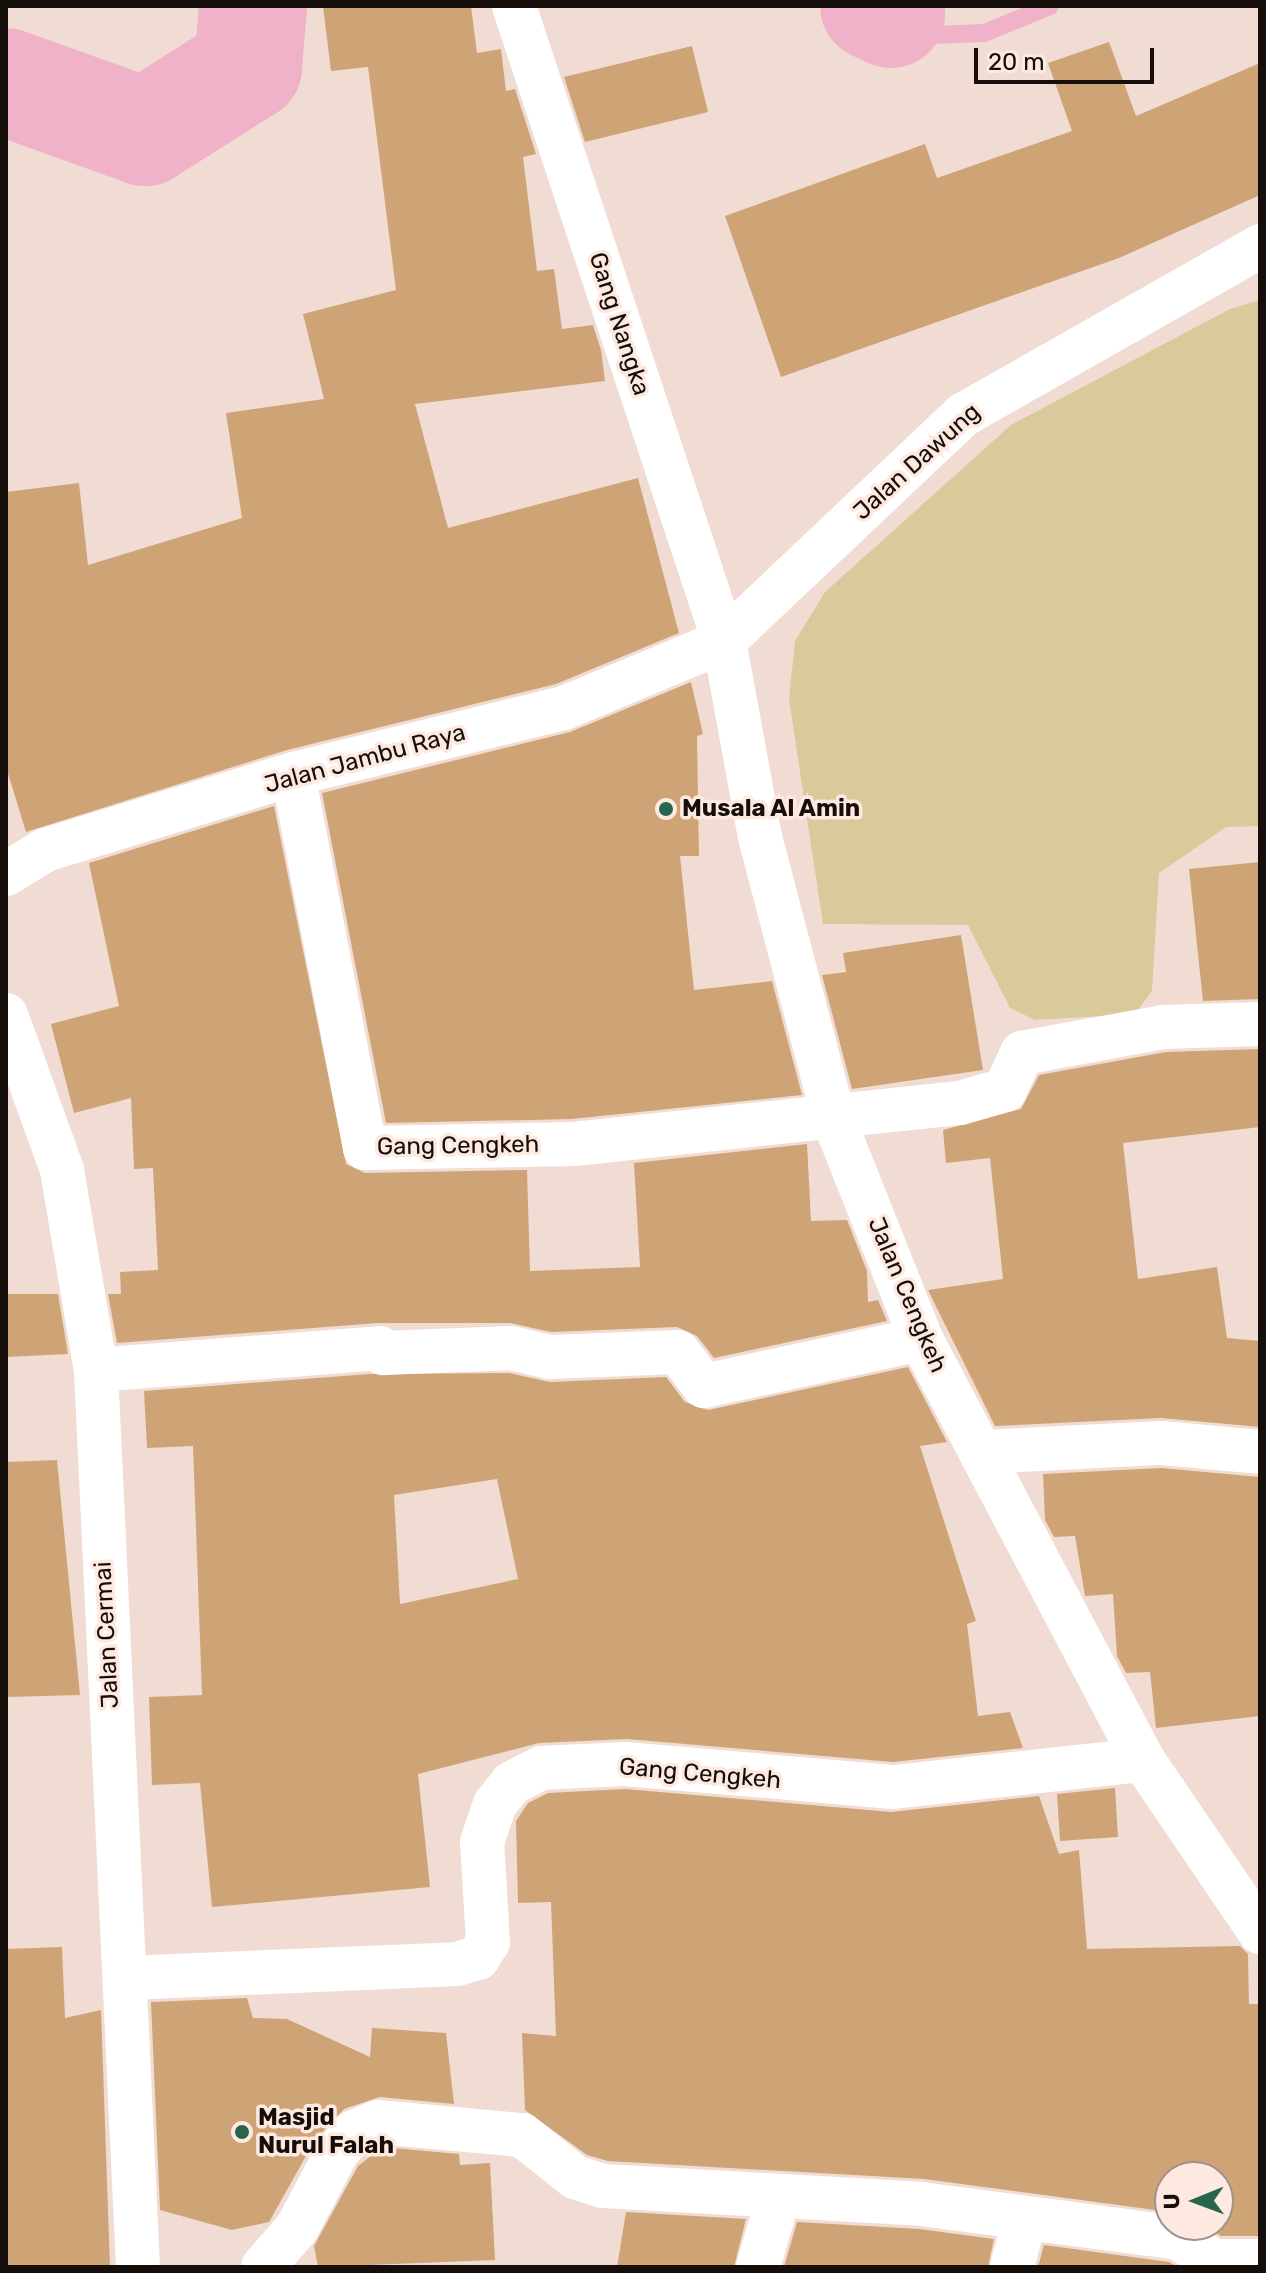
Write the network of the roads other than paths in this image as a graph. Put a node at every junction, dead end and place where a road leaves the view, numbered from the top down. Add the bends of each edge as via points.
1 (514, 6) edge
2 (1260, 246) edge
3 (724, 641) junction
4 (293, 774) junction
5 (6, 874) edge
6 (6, 1015) edge
7 (1260, 1024) edge
8 (834, 1120) junction
9 (921, 1339) junction
10 (96, 1370) junction
11 (982, 1452) junction
12 (1260, 1452) edge
13 (1143, 1760) junction
14 (1260, 1932) edge
15 (126, 1978) junction
16 (778, 2199) junction
17 (1024, 2222) junction
18 (1260, 2261) edge
19 (138, 2267) edge
20 (263, 2267) edge
21 (758, 2267) edge
22 (1012, 2267) edge

1 - 3 street, Gang Nangka
2 - 3 street, Jalan Dawung via 963,415
3 - 4 street, Jalan Jambu Raya via 564,708
3 - 8 street, Jalan Cengkeh via 760,837
4 - 5 street, Jalan Jambu Raya via 45,850
4 - 8 street, Gang Cengkeh via 365,1148 574,1144
6 - 10 street, Jalan Cermai via 62,1170
7 - 8 street via 1163,1027 1022,1053 1005,1090
8 - 9 street, Jalan Cengkeh
9 - 10 street via 704,1386 678,1352 549,1357 511,1348 383,1353 380,1348
9 - 11 street, Jalan Cengkeh
10 - 15 street, Jalan Cermai
11 - 12 street via 1162,1443
11 - 13 street, Jalan Cengkeh
13 - 14 street, Jalan Cengkeh
13 - 15 street, Gang Cengkeh via 893,1787 625,1764 541,1768 512,1783 495,1804 482,1842 488,1942 478,1958 457,1964
15 - 19 street, Jalan Cermai
16 - 17 street via 921,2204
16 - 20 street via 603,2186 575,2177 522,2135 378,2122 354,2132 337,2152 297,2228
16 - 21 street
17 - 18 street via 1178,2238 1214,2261
17 - 22 street

